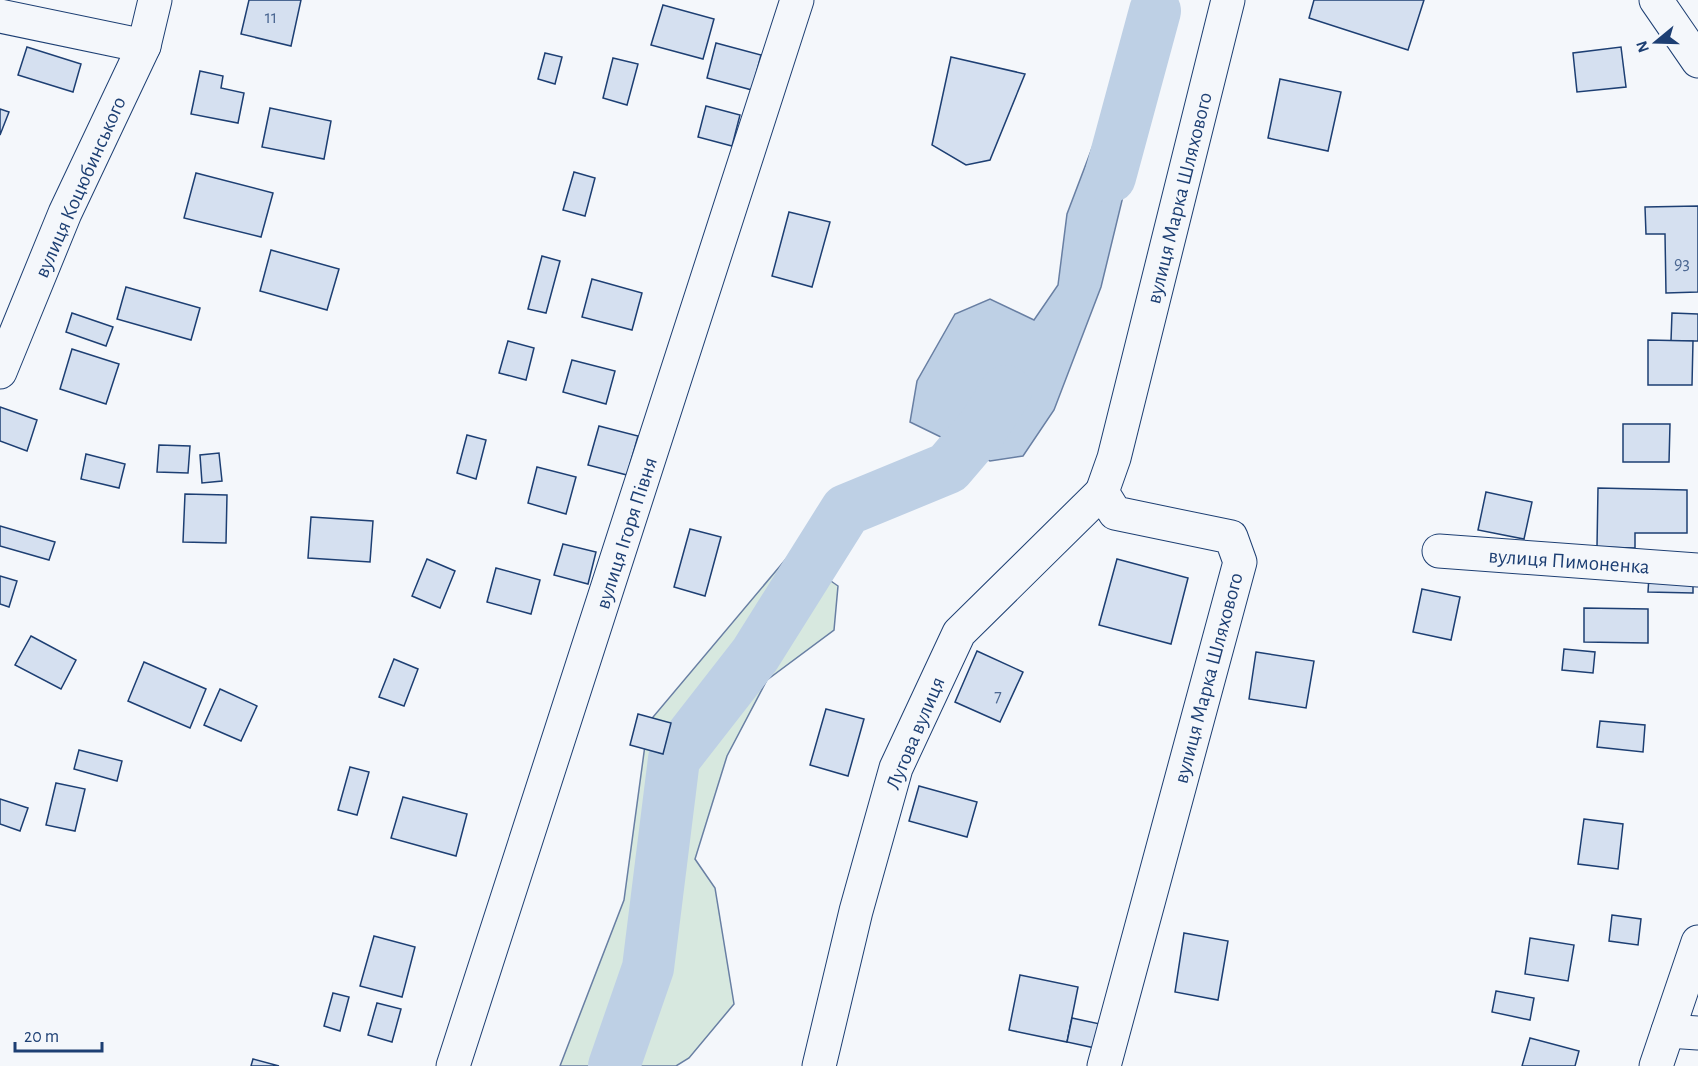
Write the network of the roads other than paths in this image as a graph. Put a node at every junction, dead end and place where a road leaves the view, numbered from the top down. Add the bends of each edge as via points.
1 (155, 0) edge
2 (797, 0) edge
3 (1228, 0) edge
4 (1656, 0) edge
5 (1677, 13) edge
6 (0, 16) edge
7 (144, 46) junction
8 (1698, 61) edge
9 (0, 372) edge
10 (1102, 492) junction
11 (1439, 552) dead end
12 (1698, 570) edge
13 (1698, 942) edge
14 (1683, 1032) edge
15 (453, 1066) edge
16 (819, 1066) edge
17 (1104, 1066) edge
18 (1656, 1066) edge

1 - 7 street, вулиця Коцюбинського
2 - 15 street, вулиця Ігоря Півня
3 - 10 street, вулиця Марка Шляхового via 1117,446
4 - 5 street
5 - 8 street
6 - 7 street
7 - 9 street, вулиця Коцюбинського via 65,213
10 - 16 street, Лугова вулиця via 959,633 896,768 855,911
10 - 17 street, вулиця Марка Шляхового via 1115,513 1231,537 1240,562
11 - 12 street, вулиця Пимоненка
13 - 14 street
14 - 18 street

